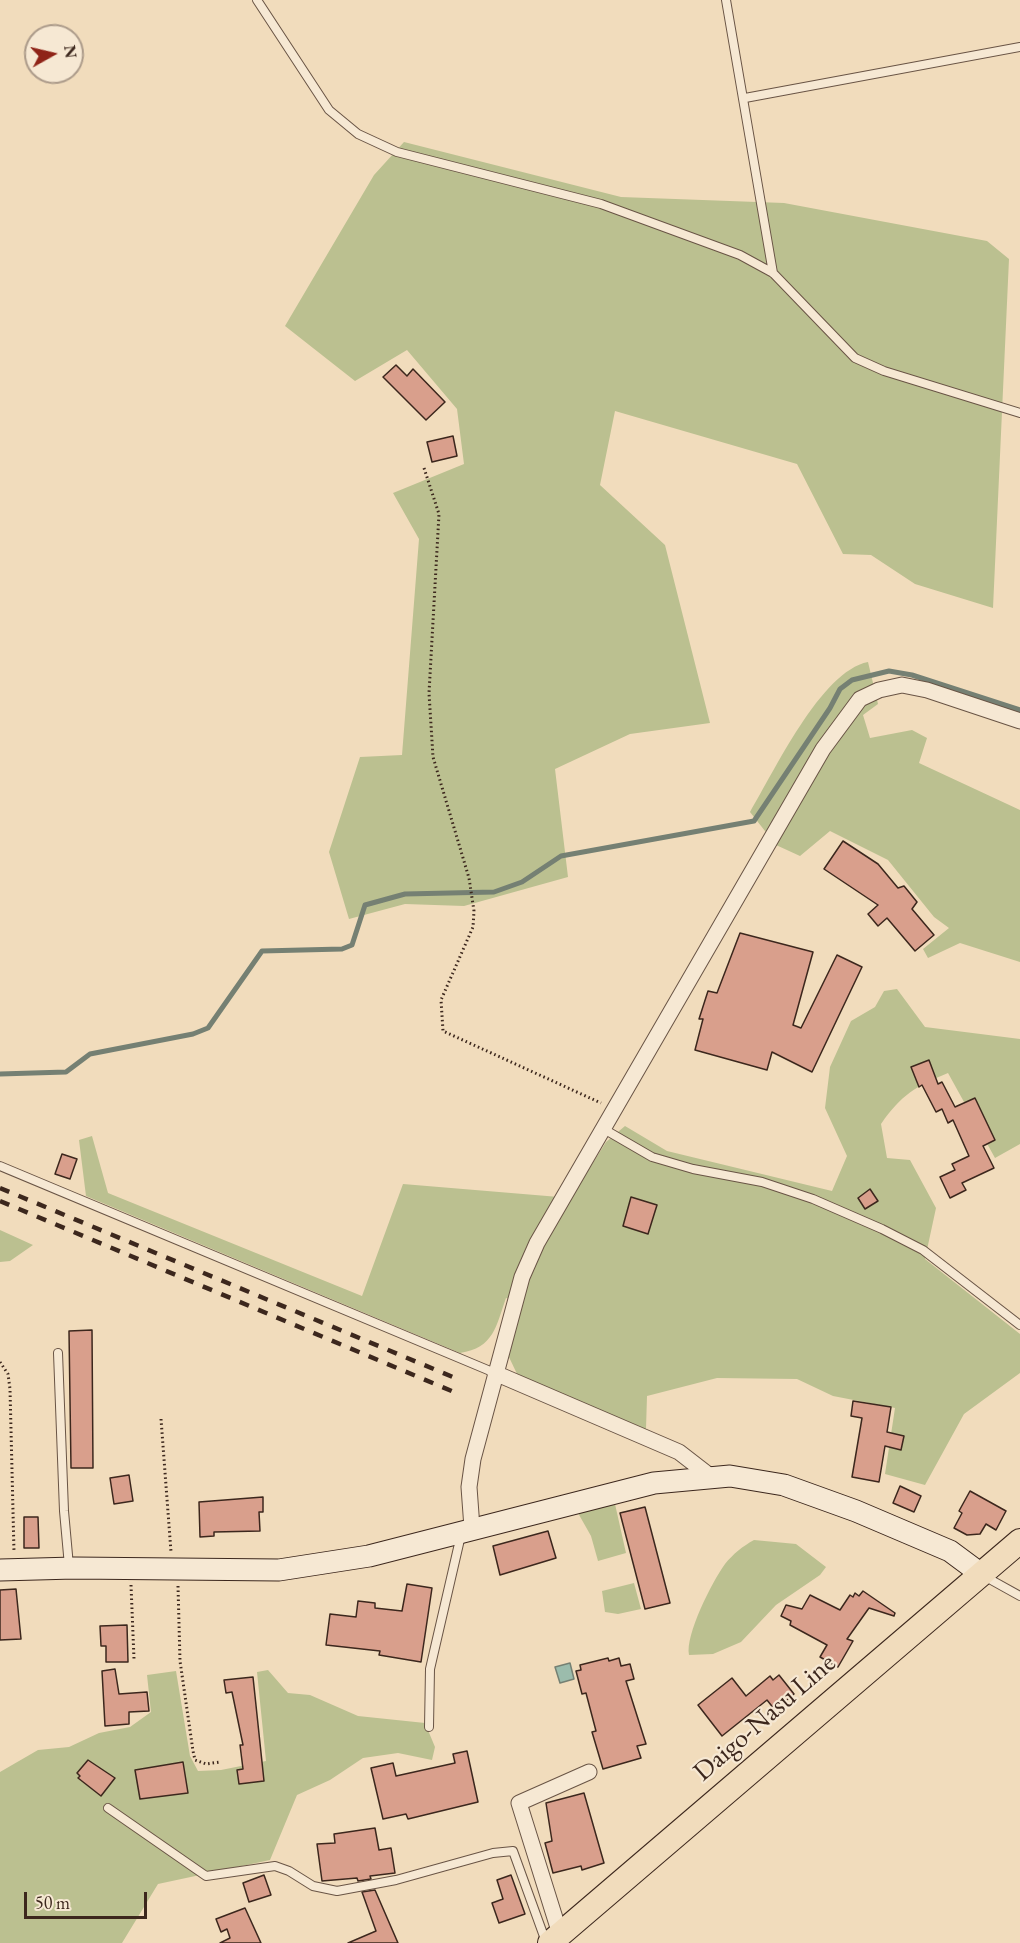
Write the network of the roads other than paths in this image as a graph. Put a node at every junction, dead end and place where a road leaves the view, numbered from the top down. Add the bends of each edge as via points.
1 (257, 0) edge
2 (726, 0) edge
3 (1020, 47) edge
4 (745, 98) junction
5 (773, 273) junction
6 (1020, 413) edge
7 (1020, 721) edge
8 (602, 1128) junction
9 (0, 1166) edge
10 (1020, 1325) edge
11 (58, 1353) dead end
12 (495, 1373) junction
13 (710, 1476) junction
14 (467, 1529) junction
15 (1020, 1541) edge
16 (70, 1568) junction
17 (7, 1570) edge
18 (981, 1574) junction
19 (1020, 1596) edge
20 (429, 1727) dead end
21 (589, 1772) dead end
22 (108, 1808) dead end
23 (552, 1940) edge

1 - 5 lane via 329,110 358,134 397,152 601,204 740,255
2 - 4 lane
3 - 4 lane
4 - 5 lane
5 - 6 lane via 855,358 884,371
7 - 8 street via 902,685 860,699 823,749
8 - 10 lane via 652,1157 762,1182 882,1229 923,1250
8 - 12 street via 522,1277
9 - 12 lane
11 - 16 lane
12 - 13 street via 679,1452
12 - 14 street via 472,1459
13 - 14 street via 654,1483
13 - 18 street via 784,1485 856,1511 950,1551
14 - 16 street via 369,1556 279,1570
14 - 20 lane via 430,1670
15 - 18 main road, Daigo-Nasu Line
16 - 17 street
18 - 19 lane
18 - 23 main road, Daigo-Nasu Line
21 - 23 street via 519,1803
22 - 23 lane via 206,1876 275,1866 313,1886 338,1892 513,1851

